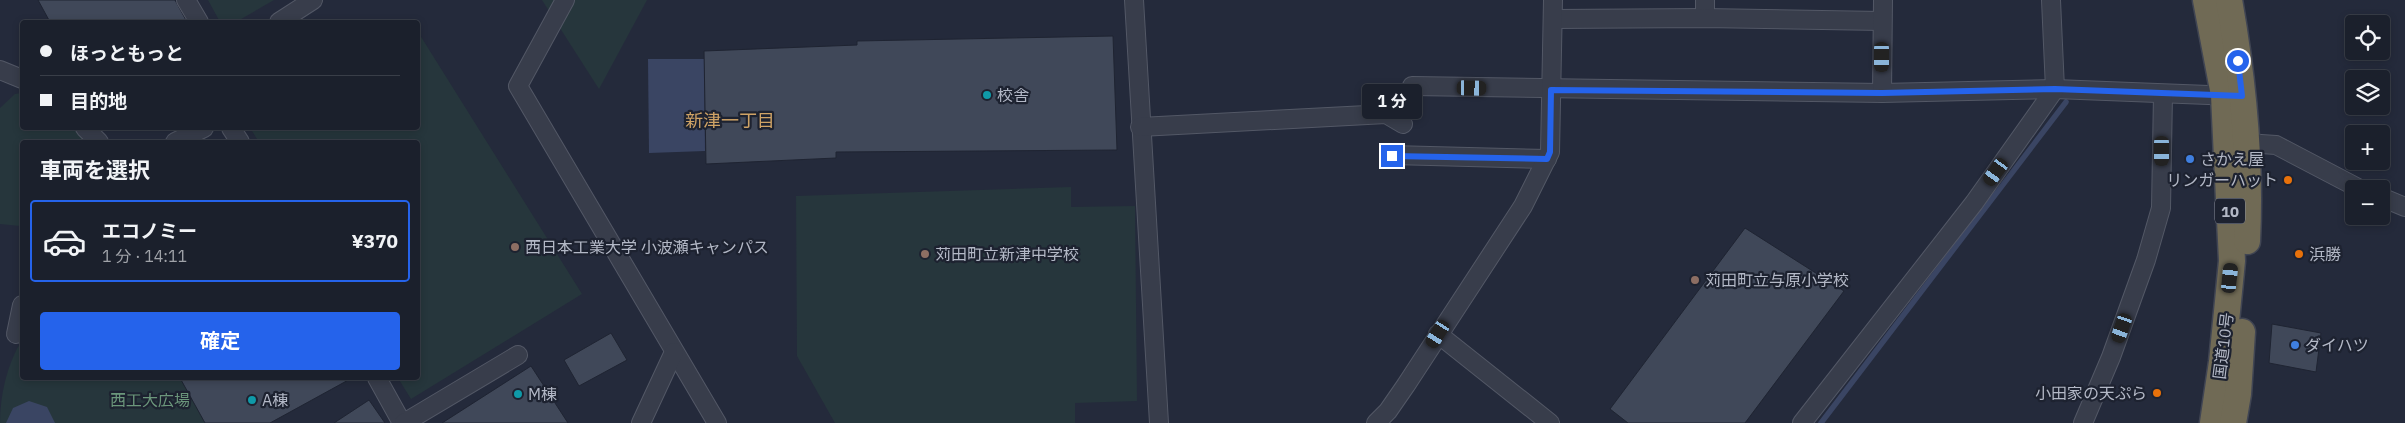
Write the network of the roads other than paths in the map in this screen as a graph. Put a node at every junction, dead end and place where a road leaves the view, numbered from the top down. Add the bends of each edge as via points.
1 (186, 0) edge
2 (313, 0) edge
3 (565, 0) edge
4 (1134, 0) edge
5 (1553, 0) edge
6 (1705, 0) edge
7 (1883, 0) edge
8 (2051, 0) edge
9 (2206, 0) edge
10 (2229, 0) edge
11 (1705, 18) junction
12 (1554, 19) junction
13 (198, 20) edge
14 (282, 20) edge
15 (1882, 21) junction
16 (0, 70) edge
17 (20, 78) edge
18 (1412, 86) dead end
19 (2055, 89) junction
20 (1551, 90) junction
21 (1882, 93) junction
22 (2163, 94) junction
23 (2233, 95) junction
24 (1403, 124) dead end
25 (1140, 126) junction
26 (87, 130) edge
27 (200, 130) edge
28 (98, 140) edge
29 (179, 140) edge
30 (2246, 143) junction
31 (1392, 156) dead end
32 (1547, 159) junction
33 (2345, 181) edge
34 (2390, 201) edge
35 (2405, 207) edge
36 (20, 315) edge
37 (16, 334) dead end
38 (1438, 334) junction
39 (674, 352) junction
40 (518, 355) dead end
41 (378, 380) edge
42 (403, 423) edge
43 (641, 423) edge
44 (717, 423) edge
45 (1159, 423) edge
46 (1376, 423) edge
47 (1550, 423) edge
48 (1802, 423) edge
49 (2083, 423) edge
50 (2213, 423) edge
51 (2232, 423) edge

1 - 13 street
2 - 14 street
3 - 39 street via 518,86
4 - 25 street
5 - 12 street
6 - 11 street
7 - 15 street
8 - 19 street
9 - 23 highway, 国道10号 / 10
10 - 23 highway, 国道10号 / 10
11 - 12 street
11 - 15 street
12 - 20 street
15 - 21 street
16 - 17 street
18 - 20 street
19 - 21 street
19 - 22 street
19 - 48 street via 1974,203
20 - 21 street
20 - 32 street via 1550,152
22 - 23 street
22 - 49 street via 2161,208 2112,357
23 - 30 highway, 国道10号 / 10
23 - 50 highway, 国道10号 / 10 via 2232,261
24 - 25 street via 1386,114
25 - 45 street
26 - 28 street
27 - 29 street
30 - 33 street via 2276,145
30 - 51 highway, 国道10号 / 10 via 2249,199 2238,394
31 - 32 street
32 - 38 street via 1523,206
34 - 35 street
36 - 37 street
38 - 46 street via 1406,386
38 - 47 street
39 - 43 street
39 - 44 street
40 - 42 street
41 - 42 street

